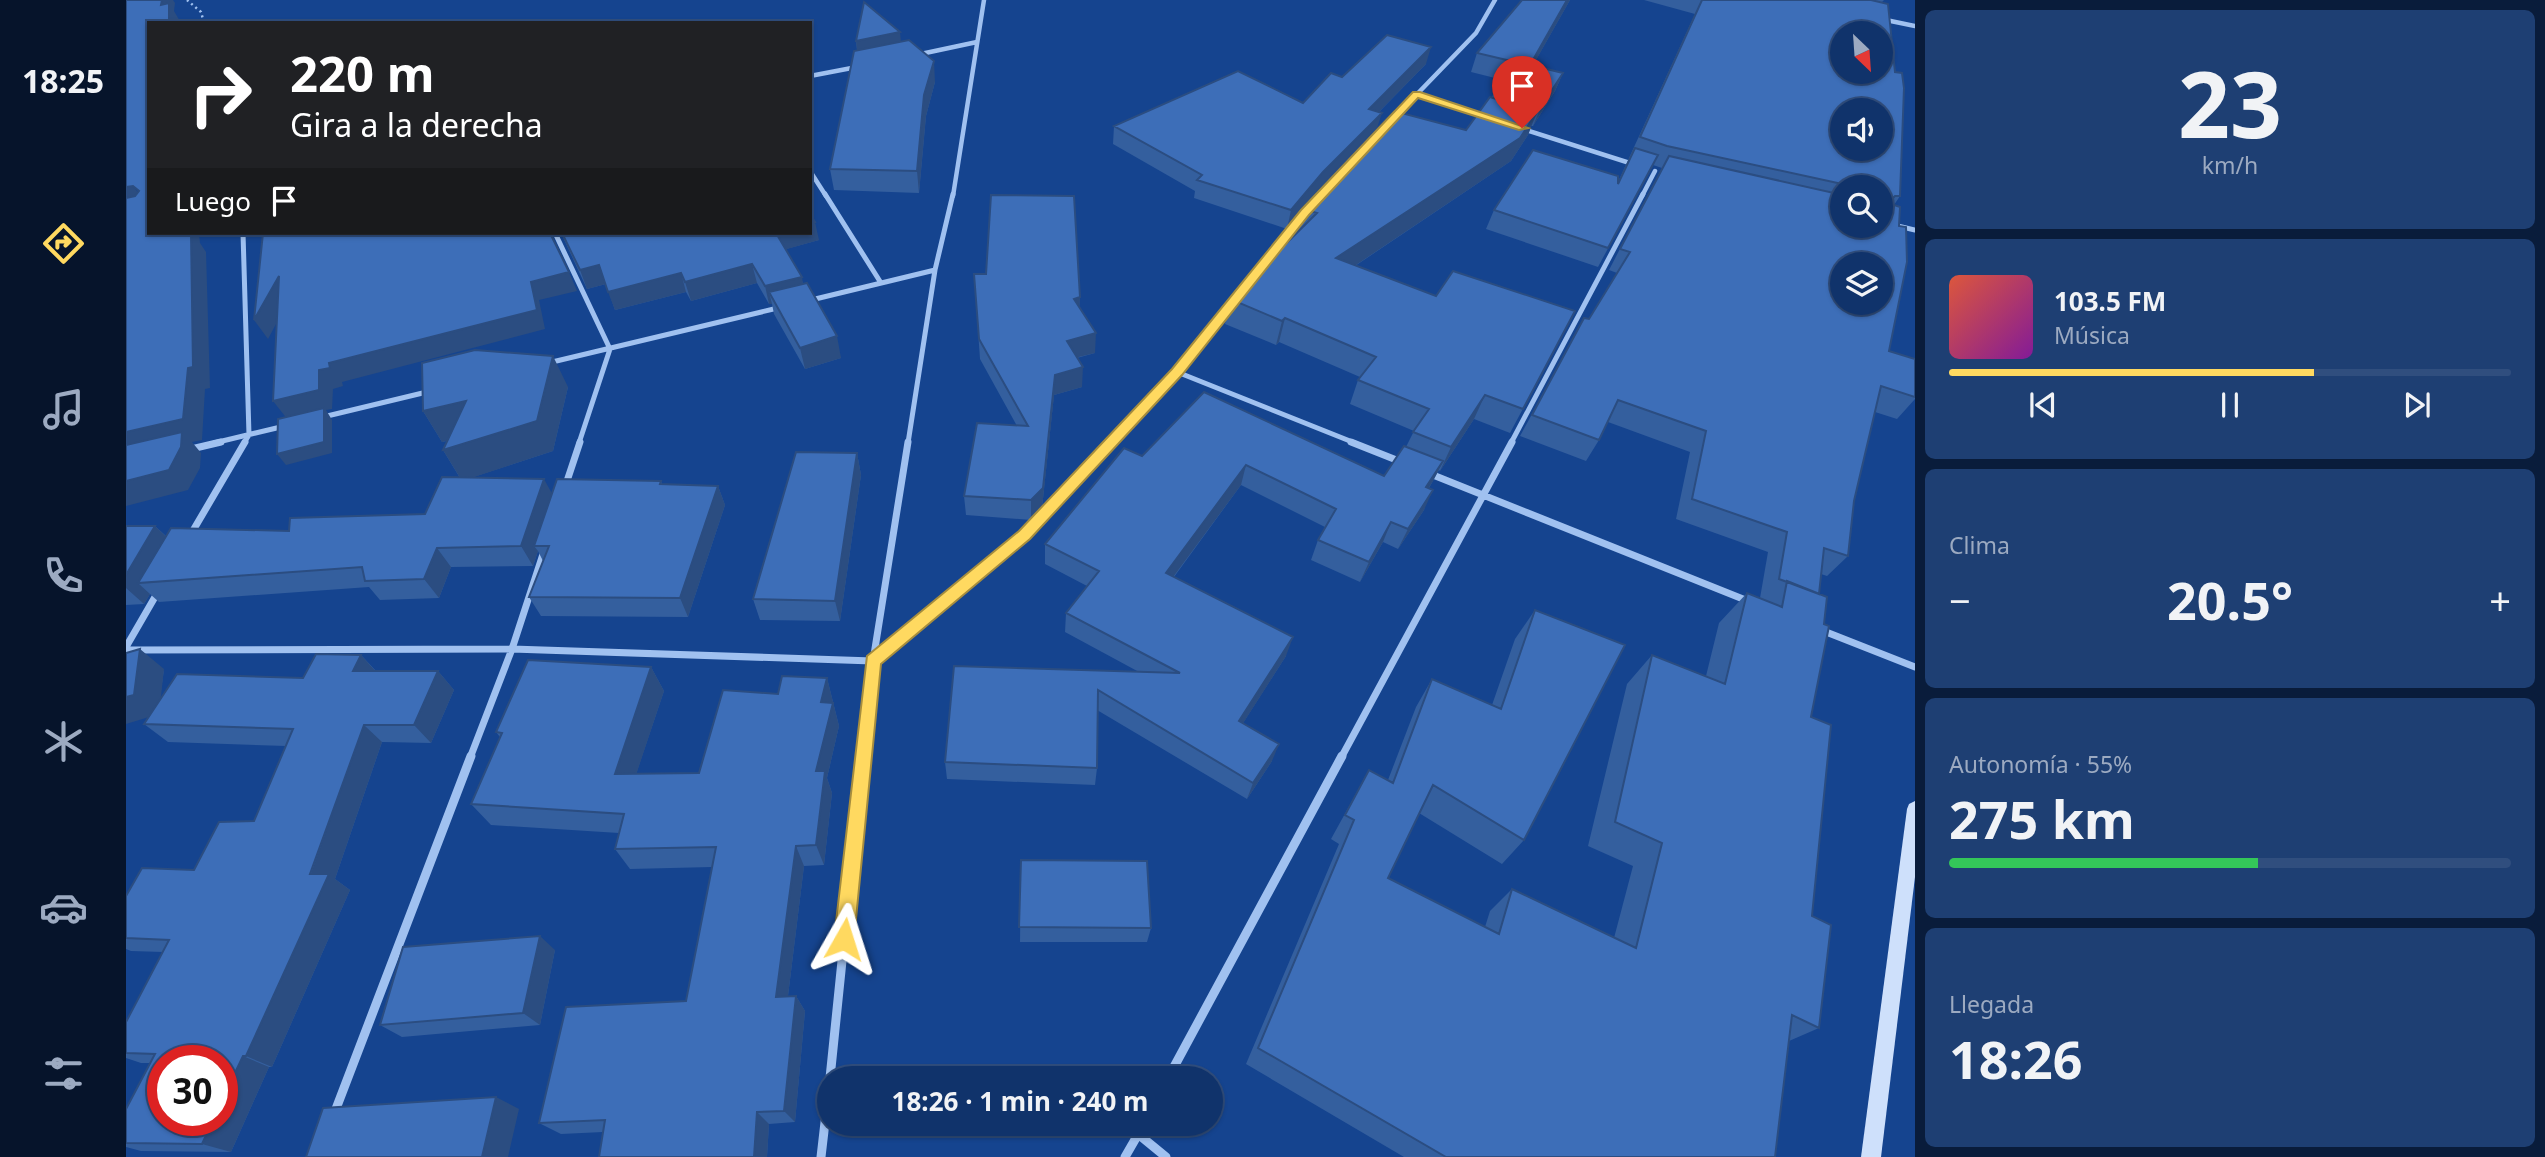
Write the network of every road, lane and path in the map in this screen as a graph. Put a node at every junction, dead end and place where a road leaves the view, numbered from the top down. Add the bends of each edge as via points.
1 (187, 0) edge
2 (984, 0) edge
3 (1495, 0) edge
4 (1877, 18) edge
5 (203, 21) edge
6 (1915, 26) edge
7 (978, 42) junction
8 (913, 55) edge
9 (862, 66) edge
10 (812, 76) edge
11 (1417, 94) junction
12 (1496, 120) edge
13 (1389, 123) edge
14 (1509, 124) edge
15 (1655, 171) junction
16 (812, 174) edge
17 (1668, 174) edge
18 (1314, 202) edge
19 (1893, 225) edge
20 (1915, 230) edge
21 (243, 235) edge
22 (556, 235) edge
23 (935, 270) junction
24 (881, 284) junction
25 (1245, 287) edge
26 (1237, 298) edge
27 (800, 303) edge
28 (786, 306) edge
29 (610, 349) junction
30 (543, 365) edge
31 (1177, 372) junction
32 (436, 390) edge
33 (316, 419) edge
34 (289, 425) edge
35 (248, 435) junction
36 (175, 453) edge
37 (1407, 464) edge
38 (1420, 470) edge
39 (563, 492) edge
40 (1484, 495) junction
41 (187, 541) edge
42 (546, 545) edge
43 (167, 576) edge
44 (1763, 607) edge
45 (1814, 627) edge
46 (126, 649) edge
47 (512, 649) junction
48 (873, 661) junction
49 (1915, 667) edge
50 (1915, 809) edge
51 (831, 1066) edge
52 (1175, 1066) edge
53 (332, 1118) edge
54 (823, 1136) edge
55 (1137, 1136) edge
56 (1140, 1136) edge
57 (821, 1157) edge
58 (1125, 1157) edge
59 (1166, 1157) edge
60 (1871, 1157) edge

1 - 5 path via 201,12
2 - 7 street
3 - 11 street via 1476,33
4 - 6 street
7 - 8 street
7 - 23 street via 953,194
9 - 10 street
11 - 12 street
11 - 13 street
14 - 15 street
15 - 17 street
15 - 40 street
16 - 24 street
18 - 25 street
19 - 20 street
21 - 35 street
22 - 29 street
23 - 24 street
23 - 48 street
24 - 27 street
26 - 31 street
28 - 29 street
29 - 30 street
29 - 39 street
31 - 37 street
31 - 48 street via 1025,535
32 - 33 street
34 - 35 street
35 - 36 street
35 - 41 street
38 - 40 street
40 - 44 street
40 - 52 street
42 - 47 street
43 - 46 street
45 - 49 street
46 - 47 street
47 - 48 street
47 - 53 street
48 - 51 street
50 - 60 main road
54 - 57 street
55 - 58 street
56 - 59 street

